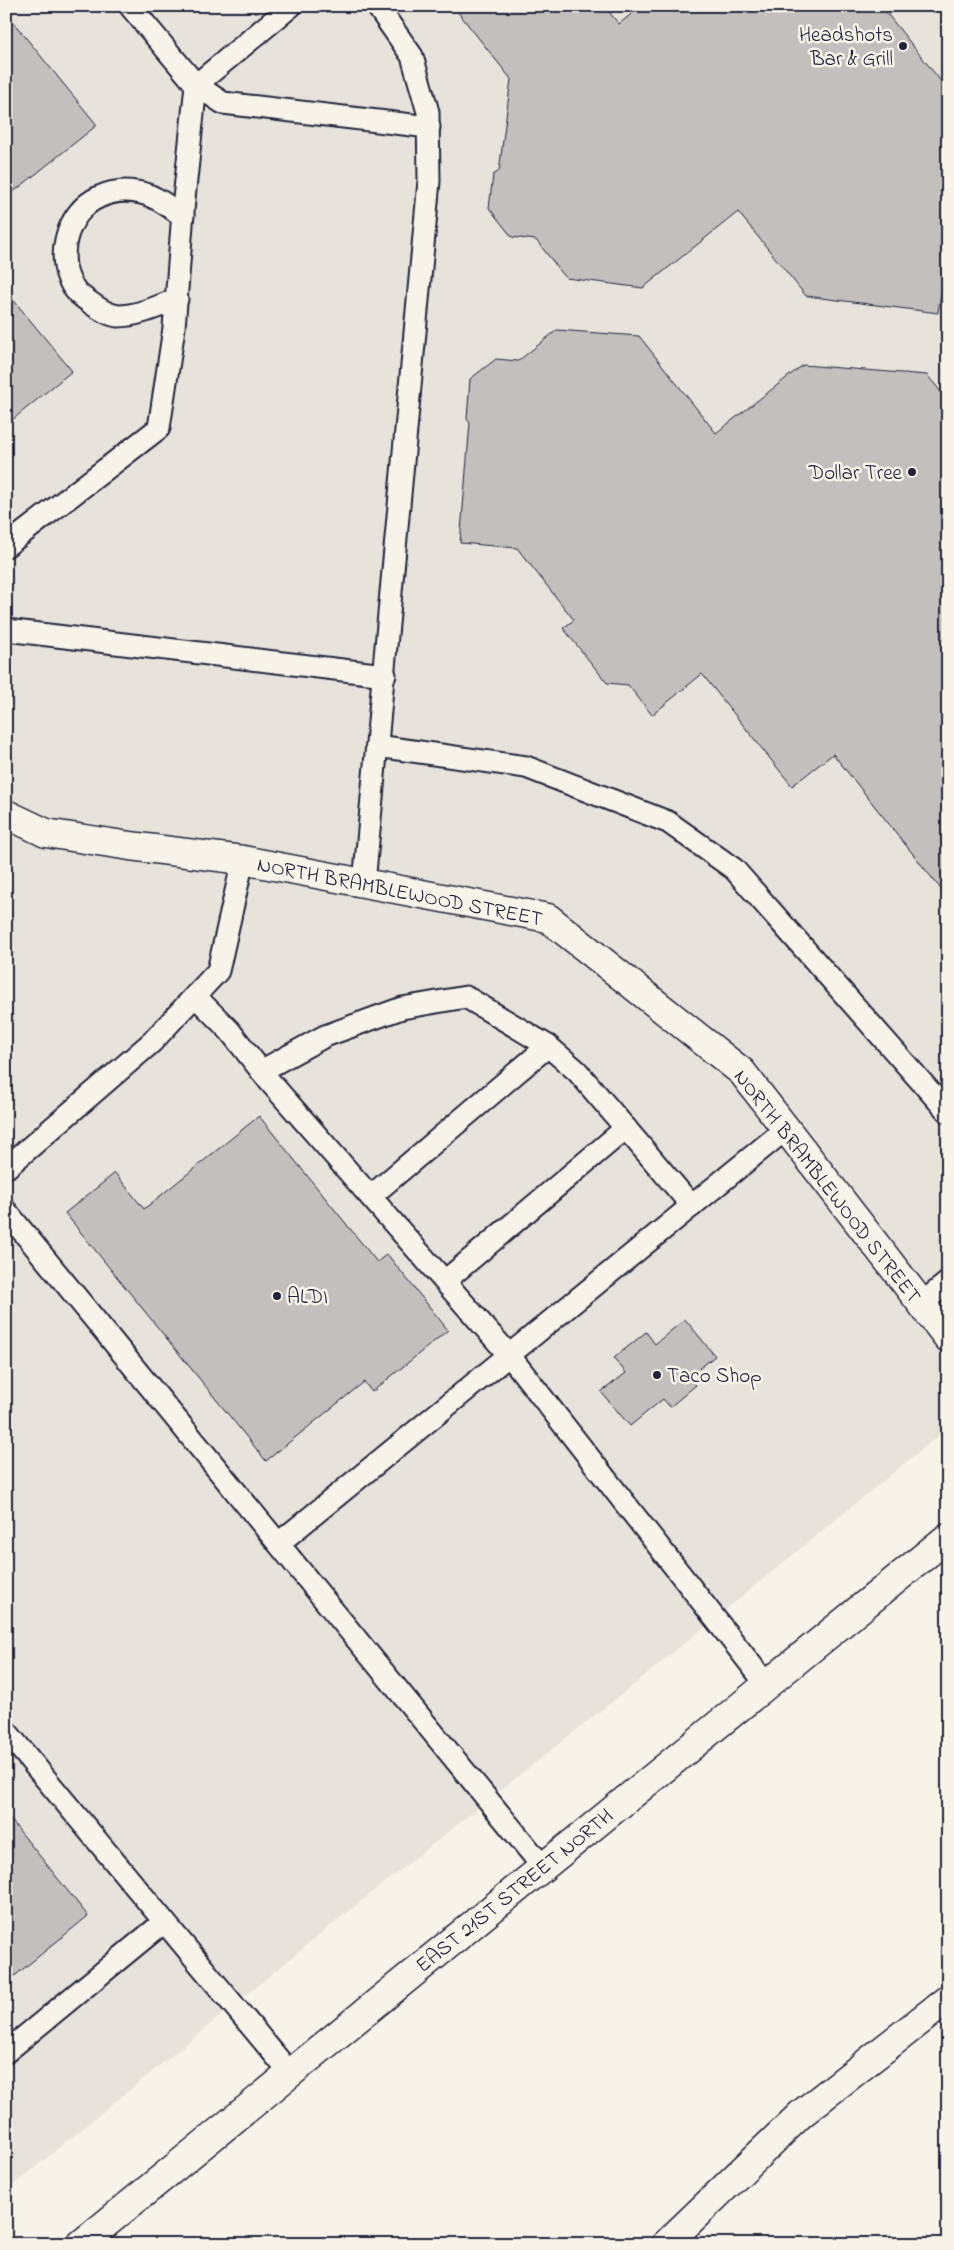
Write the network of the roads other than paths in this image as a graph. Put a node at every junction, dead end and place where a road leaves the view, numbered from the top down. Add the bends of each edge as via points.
1 (130, 6) edge
2 (291, 6) edge
3 (377, 6) edge
4 (196, 85) junction
5 (429, 127) junction
6 (183, 216) junction
7 (176, 299) junction
8 (6, 546) edge
9 (6, 630) edge
10 (384, 675) junction
11 (377, 746) junction
12 (6, 814) edge
13 (243, 860) junction
14 (364, 884) junction
15 (195, 996) junction
16 (548, 1046) junction
17 (261, 1071) junction
18 (948, 1112) edge
19 (626, 1128) junction
20 (787, 1128) junction
21 (6, 1168) edge
22 (371, 1196) junction
23 (692, 1206) junction
24 (6, 1211) edge
25 (445, 1281) junction
26 (948, 1282) edge
27 (921, 1304) junction
28 (948, 1338) edge
29 (509, 1355) junction
30 (948, 1537) edge
31 (279, 1543) junction
32 (766, 1685) junction
33 (6, 1731) edge
34 (542, 1867) junction
35 (164, 1922) junction
36 (948, 1999) edge
37 (6, 2052) edge
38 (290, 2074) junction
39 (81, 2244) edge
40 (666, 2244) edge

1 - 4 lane
2 - 4 lane
3 - 5 lane via 412,56 428,112
4 - 5 lane via 224,103
4 - 6 lane
5 - 10 lane via 430,182
6 - 7 lane
6 - 7 lane via 157,199 138,192 117,191 98,197 78,213 65,240 65,268 76,291 97,308 118,316 145,311
7 - 8 lane via 159,428
9 - 10 lane
10 - 11 lane
11 - 14 lane
11 - 18 lane via 526,767 668,822 734,869
12 - 13 street, NORTH BRAMBLEWOOD STREET via 46,833
13 - 14 street, NORTH BRAMBLEWOOD STREET
13 - 15 lane via 218,971
14 - 20 street, NORTH BRAMBLEWOOD STREET via 548,918 742,1072
15 - 17 lane via 229,1030
15 - 21 lane via 152,1042
16 - 17 lane via 466,997 402,1008 325,1036
16 - 19 lane via 577,1071
16 - 22 lane
17 - 22 lane
19 - 23 lane
19 - 25 lane
20 - 23 lane
20 - 27 street, NORTH BRAMBLEWOOD STREET
22 - 25 lane
23 - 29 lane
24 - 31 lane
25 - 29 lane
26 - 27 lane
27 - 28 street, NORTH BRAMBLEWOOD STREET
29 - 31 lane
29 - 32 lane
30 - 32 street, EAST 21ST STREET NORTH
31 - 34 lane
32 - 34 street, EAST 21ST STREET NORTH
33 - 35 lane
34 - 38 street, EAST 21ST STREET NORTH
35 - 37 lane
35 - 38 lane
36 - 40 street via 800,2114
38 - 39 street, EAST 21ST STREET NORTH

